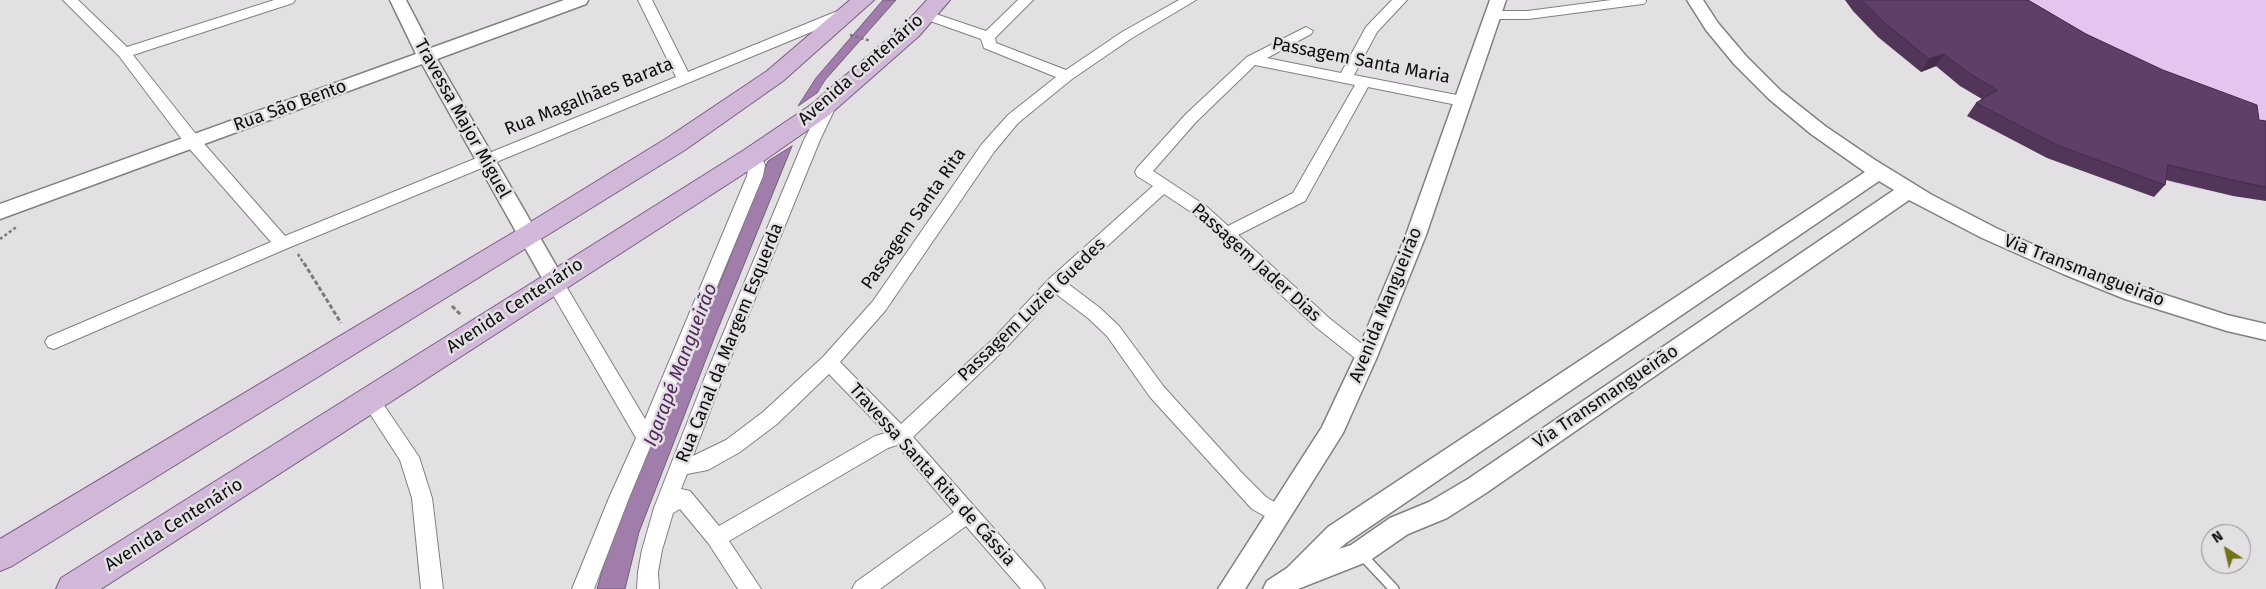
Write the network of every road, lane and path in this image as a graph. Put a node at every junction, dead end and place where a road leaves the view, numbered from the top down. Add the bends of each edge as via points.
1 (70, 0) edge
2 (288, 0) edge
3 (398, 0) edge
4 (580, 0) edge
5 (644, 0) edge
6 (1026, 0) edge
7 (1189, 0) edge
8 (1400, 0) edge
9 (1642, 0) edge
10 (1695, 0) edge
11 (933, 7) edge
12 (1496, 8) edge
13 (854, 14) edge
14 (1306, 31) dead end
15 (988, 37) junction
16 (874, 42) dead end
17 (124, 53) junction
18 (426, 55) junction
19 (1252, 60) junction
20 (1067, 76) junction
21 (684, 79) junction
22 (1345, 79) junction
23 (1364, 83) junction
24 (1462, 101) junction
25 (830, 102) junction
26 (193, 142) junction
27 (753, 156) junction
28 (485, 161) junction
29 (1879, 172) junction
30 (1164, 184) junction
31 (1909, 190) junction
32 (0, 212) edge
33 (1227, 234) junction
34 (528, 236) junction
35 (286, 242) junction
36 (554, 281) junction
37 (1056, 284) junction
38 (438, 291) junction
39 (476, 332) junction
40 (2266, 332) edge
41 (54, 342) dead end
42 (352, 342) junction
43 (1366, 357) junction
44 (829, 362) junction
45 (370, 400) junction
46 (901, 436) junction
47 (646, 438) junction
48 (681, 466) junction
49 (664, 508) junction
50 (968, 513) junction
51 (1279, 515) junction
52 (716, 538) junction
53 (1360, 553) junction
54 (0, 556) edge
55 (1283, 584) edge
56 (73, 589) edge
57 (432, 589) edge
58 (583, 589) edge
59 (648, 589) edge
60 (750, 589) edge
61 (863, 589) edge
62 (1034, 589) edge
63 (1231, 589) edge
64 (1394, 589) edge

1 - 17 street
2 - 17 street
3 - 18 street, Travessa Major Miguel
4 - 18 street, Rua São Bento
5 - 21 street
6 - 15 street
7 - 20 street, Passagem Santa Rita via 1127,35
8 - 22 street via 1371,30
9 - 12 lane via 1528,15
10 - 29 street, Via Transmangueirão via 1740,60 1775,95 1818,130
11 - 15 street
11 - 25 main road, Avenida Centenário
12 - 24 street, Avenida Mangueirão
13 - 16 path
13 - 21 street, Rua Magalhães Barata
13 - 34 main road via 775,76 693,133
14 - 19 street
15 - 20 street via 989,45
17 - 26 street
18 - 26 street, Rua São Bento
18 - 28 street, Travessa Major Miguel
19 - 22 street, Passagem Santa Maria
19 - 30 street, Passagem Jader Dias via 1191,118 1143,172
20 - 44 street, Passagem Santa Rita via 1013,119 988,148 878,306
21 - 28 street, Rua Magalhães Barata
22 - 23 street, Passagem Santa Maria
23 - 24 street, Passagem Santa Maria
23 - 33 street via 1300,197
24 - 43 street, Avenida Mangueirão via 1416,235
25 - 27 main road, Avenida Centenário
25 - 48 street, Rua Canal da Margem Esquerda via 718,368
26 - 32 street, Rua São Bento
26 - 35 street
27 - 36 main road, Avenida Centenário
27 - 47 street via 757,165 755,176
28 - 34 street, Travessa Major Miguel
28 - 35 street, Rua Magalhães Barata
29 - 31 street, Via Transmangueirão
29 - 55 street, Via Transmangueirão via 1337,535
30 - 33 street, Passagem Jader Dias
30 - 37 street, Passagem Luziel Guedes
31 - 40 street, Via Transmangueirão via 2058,265 2132,293
31 - 53 street, Via Transmangueirão via 1477,486 1438,510 1399,526
33 - 43 street, Passagem Jader Dias via 1317,318
34 - 36 street, Travessa Major Miguel
34 - 38 main road
35 - 41 street, Rua Magalhães Barata
35 - 42 path
36 - 39 main road, Avenida Centenário
36 - 47 street
37 - 46 street, Passagem Luziel Guedes via 998,345
37 - 51 street via 1113,331 1157,392 1235,479 1259,503
38 - 39 path
38 - 42 main road
39 - 45 main road, Avenida Centenário
42 - 54 main road
43 - 51 street, Avenida Mangueirão via 1331,433
44 - 46 street, Travessa Santa Rita de Cássia
44 - 48 street, Passagem Santa Rita via 770,418 733,446 701,464
45 - 56 main road, Avenida Centenário
45 - 57 street via 399,440 416,478 422,498
46 - 50 street, Travessa Santa Rita de Cássia
46 - 52 street via 882,442
47 - 58 street
48 - 49 street, Rua Canal da Margem Esquerda
49 - 52 street via 684,497
49 - 59 street, Rua Canal da Margem Esquerda via 652,550
50 - 61 street
50 - 62 street, Travessa Santa Rita de Cássia
51 - 63 street, Avenida Mangueirão
52 - 60 street
53 - 55 street, Via Transmangueirão
53 - 64 lane

